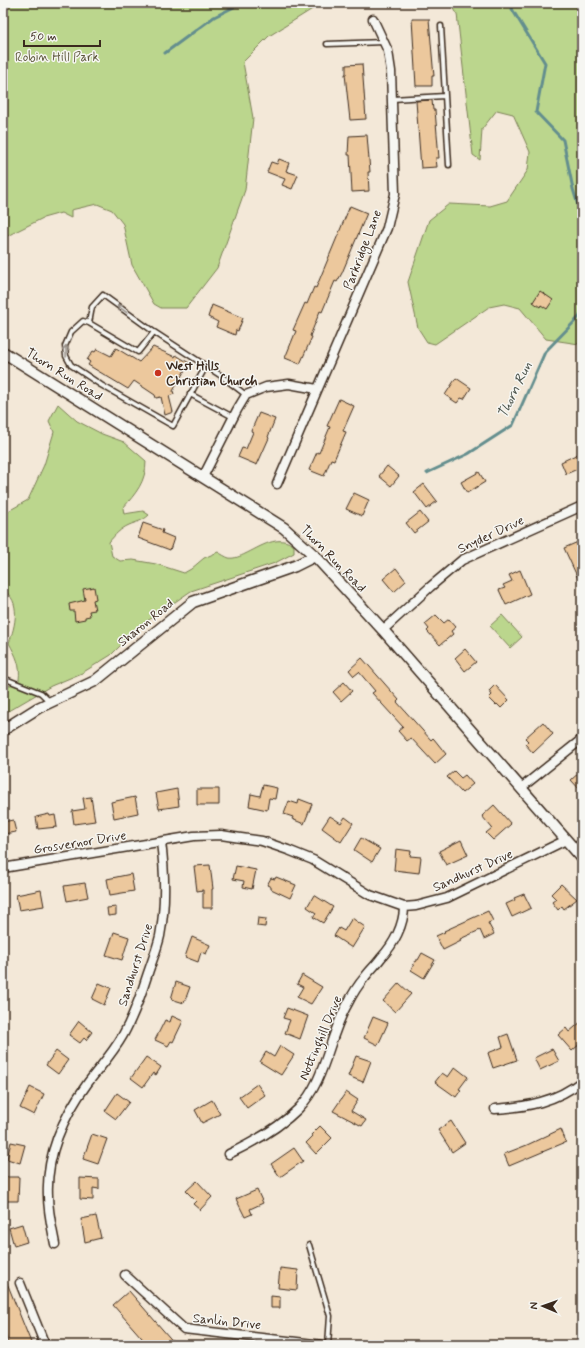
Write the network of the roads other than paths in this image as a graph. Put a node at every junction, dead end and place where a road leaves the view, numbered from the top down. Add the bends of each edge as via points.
1 (373, 19) dead end
2 (441, 26) dead end
3 (384, 42) junction
4 (327, 44) dead end
5 (445, 96) junction
6 (392, 99) junction
7 (449, 165) dead end
8 (89, 323) junction
9 (154, 332) junction
10 (3, 352) edge
11 (206, 366) junction
12 (317, 389) junction
13 (190, 394) junction
14 (246, 395) junction
15 (233, 417) junction
16 (202, 477) junction
17 (277, 484) dead end
18 (582, 506) edge
19 (315, 556) junction
20 (383, 630) junction
21 (3, 678) edge
22 (50, 702) junction
23 (3, 730) edge
24 (582, 738) edge
25 (521, 788) junction
26 (566, 840) junction
27 (161, 842) junction
28 (582, 858) edge
29 (3, 868) edge
30 (404, 906) junction
31 (582, 1081) edge
32 (494, 1109) dead end
33 (229, 1154) dead end
34 (55, 1244) dead end
35 (309, 1245) dead end
36 (125, 1275) dead end
37 (20, 1283) dead end
38 (45, 1345) edge
39 (323, 1345) edge
40 (328, 1345) edge

1 - 3 street, Parkridge Lane
2 - 5 lane
3 - 4 lane
3 - 6 street, Parkridge Lane via 388,51
5 - 6 lane
5 - 7 lane
6 - 12 street, Parkridge Lane via 395,194 387,228
8 - 9 lane via 138,352
9 -> 8 lane via 103,295 92,307
13 -> 8 lane via 173,426 70,365 65,346 71,332 83,321
9 - 11 lane
10 - 16 street, Thorn Run Road
11 - 13 lane
11 - 14 lane
12 - 14 street via 289,384 266,387
12 - 17 street, Parkridge Lane
13 - 15 lane
14 - 15 street
15 - 16 street
16 - 19 street, Thorn Run Road via 284,528
18 - 20 street, Snyder Drive via 462,560
19 - 20 street, Thorn Run Road
19 - 22 street, Sharon Road via 295,566 193,602 95,681
20 - 25 street, Thorn Run Road
21 - 22 lane via 41,693
22 - 23 street, Sharon Road
24 - 25 street
25 - 26 street, Thorn Run Road
26 - 28 street, Thorn Run Road
26 - 30 street, Sandhurst Drive via 447,898 416,906
27 - 29 street, Grosvernor Drive
27 - 30 street, Sandhurst Drive via 194,836 221,835 262,841 300,854 324,866 370,895
27 - 34 street, Sandhurst Drive via 164,870 163,922 143,989 122,1037 69,1112 53,1149 48,1195
30 - 33 street, Nottinghill Drive via 403,920 398,933 347,1004 318,1079 306,1099 278,1126
31 - 32 street via 565,1093 546,1101
35 - 40 lane via 330,1316
36 - 39 street, Sanlin Drive via 184,1329
37 - 38 street

